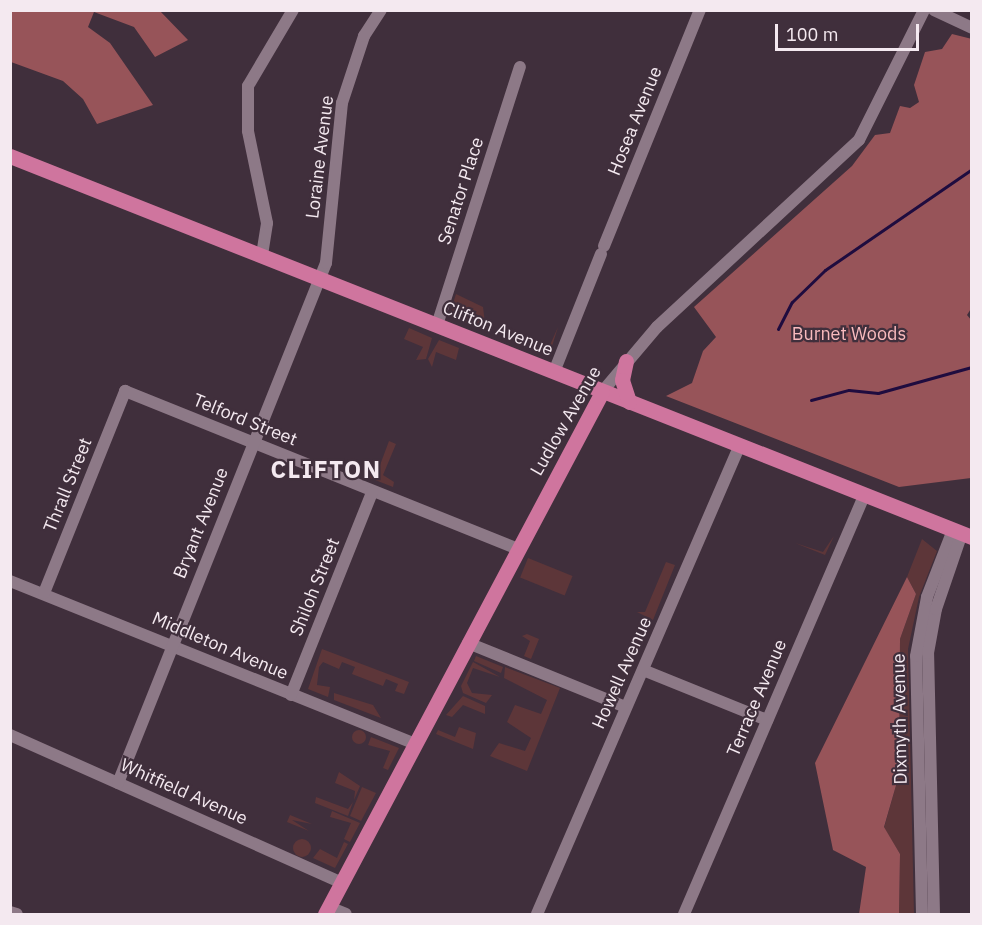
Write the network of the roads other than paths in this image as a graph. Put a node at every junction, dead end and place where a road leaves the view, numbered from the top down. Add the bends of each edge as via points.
1 (293, 10) edge
2 (381, 10) edge
3 (700, 10) edge
4 (924, 10) edge
5 (934, 10) edge
6 (972, 28) edge
7 (519, 67) dead end
8 (10, 156) edge
9 (261, 255) junction
10 (320, 278) junction
11 (437, 324) junction
12 (626, 361) junction
13 (554, 372) junction
14 (125, 391) joint
15 (602, 392) junction
16 (629, 402) junction
17 (253, 443) junction
18 (739, 447) junction
19 (372, 492) junction
20 (864, 496) junction
21 (962, 533) edge
22 (518, 549) junction
23 (10, 581) edge
24 (44, 593) junction
25 (468, 643) junction
26 (174, 646) junction
27 (643, 670) junction
28 (291, 695) junction
29 (626, 707) junction
30 (767, 720) junction
31 (10, 735) edge
32 (415, 744) junction
33 (118, 783) junction
34 (342, 883) junction
35 (327, 911) edge
36 (10, 912) edge
37 (17, 915) edge
38 (346, 915) edge
39 (537, 915) edge
40 (684, 915) edge
41 (922, 915) edge
42 (934, 915) edge

1 - 9 street via 248,86 248,131 268,231
2 - 10 street, Loraine Avenue via 364,36 342,103 326,263
3 - 13 street, Hosea Avenue
4 - 12 street, Ludlow Avenue via 860,141
5 - 6 street
7 - 11 street, Senator Place
8 - 9 main road, Clifton Avenue
9 - 10 main road, Clifton Avenue
10 - 11 main road, Clifton Avenue
10 - 17 street, Bryant Avenue
11 - 13 main road, Clifton Avenue
12 - 15 street, Ludlow Avenue
12 - 16 main road via 622,380
13 - 15 main road, Clifton Avenue
14 - 17 street, Telford Street
14 - 24 street, Thrall Street
15 - 16 main road, Clifton Avenue
15 - 22 main road, Ludlow Avenue
16 - 18 main road, Clifton Avenue
17 - 19 street, Telford Street
17 - 26 street, Bryant Avenue
18 - 20 main road, Clifton Avenue
18 - 27 street, Howell Avenue
19 - 22 street, Telford Street
19 - 28 street, Shiloh Street
20 - 21 main road, Clifton Avenue
20 - 30 street, Terrace Avenue
21 - 41 street, Dixmyth Avenue via 927,597 916,656
21 - 42 street, Dixmyth Avenue via 936,609 928,653
22 - 25 main road, Ludlow Avenue
23 - 24 street, Middleton Avenue
24 - 26 street, Middleton Avenue
25 - 29 street
25 - 32 main road, Ludlow Avenue
26 - 28 street, Middleton Avenue
26 - 33 street, Bryant Avenue
27 - 29 street, Howell Avenue
27 - 30 street
28 - 32 street, Middleton Avenue
29 - 39 street, Howell Avenue
30 - 40 street, Terrace Avenue
31 - 33 street, Whitfield Avenue
32 - 34 main road, Ludlow Avenue
33 - 34 street, Whitfield Avenue
34 - 35 main road, Ludlow Avenue
35 - 38 street
36 - 37 street

